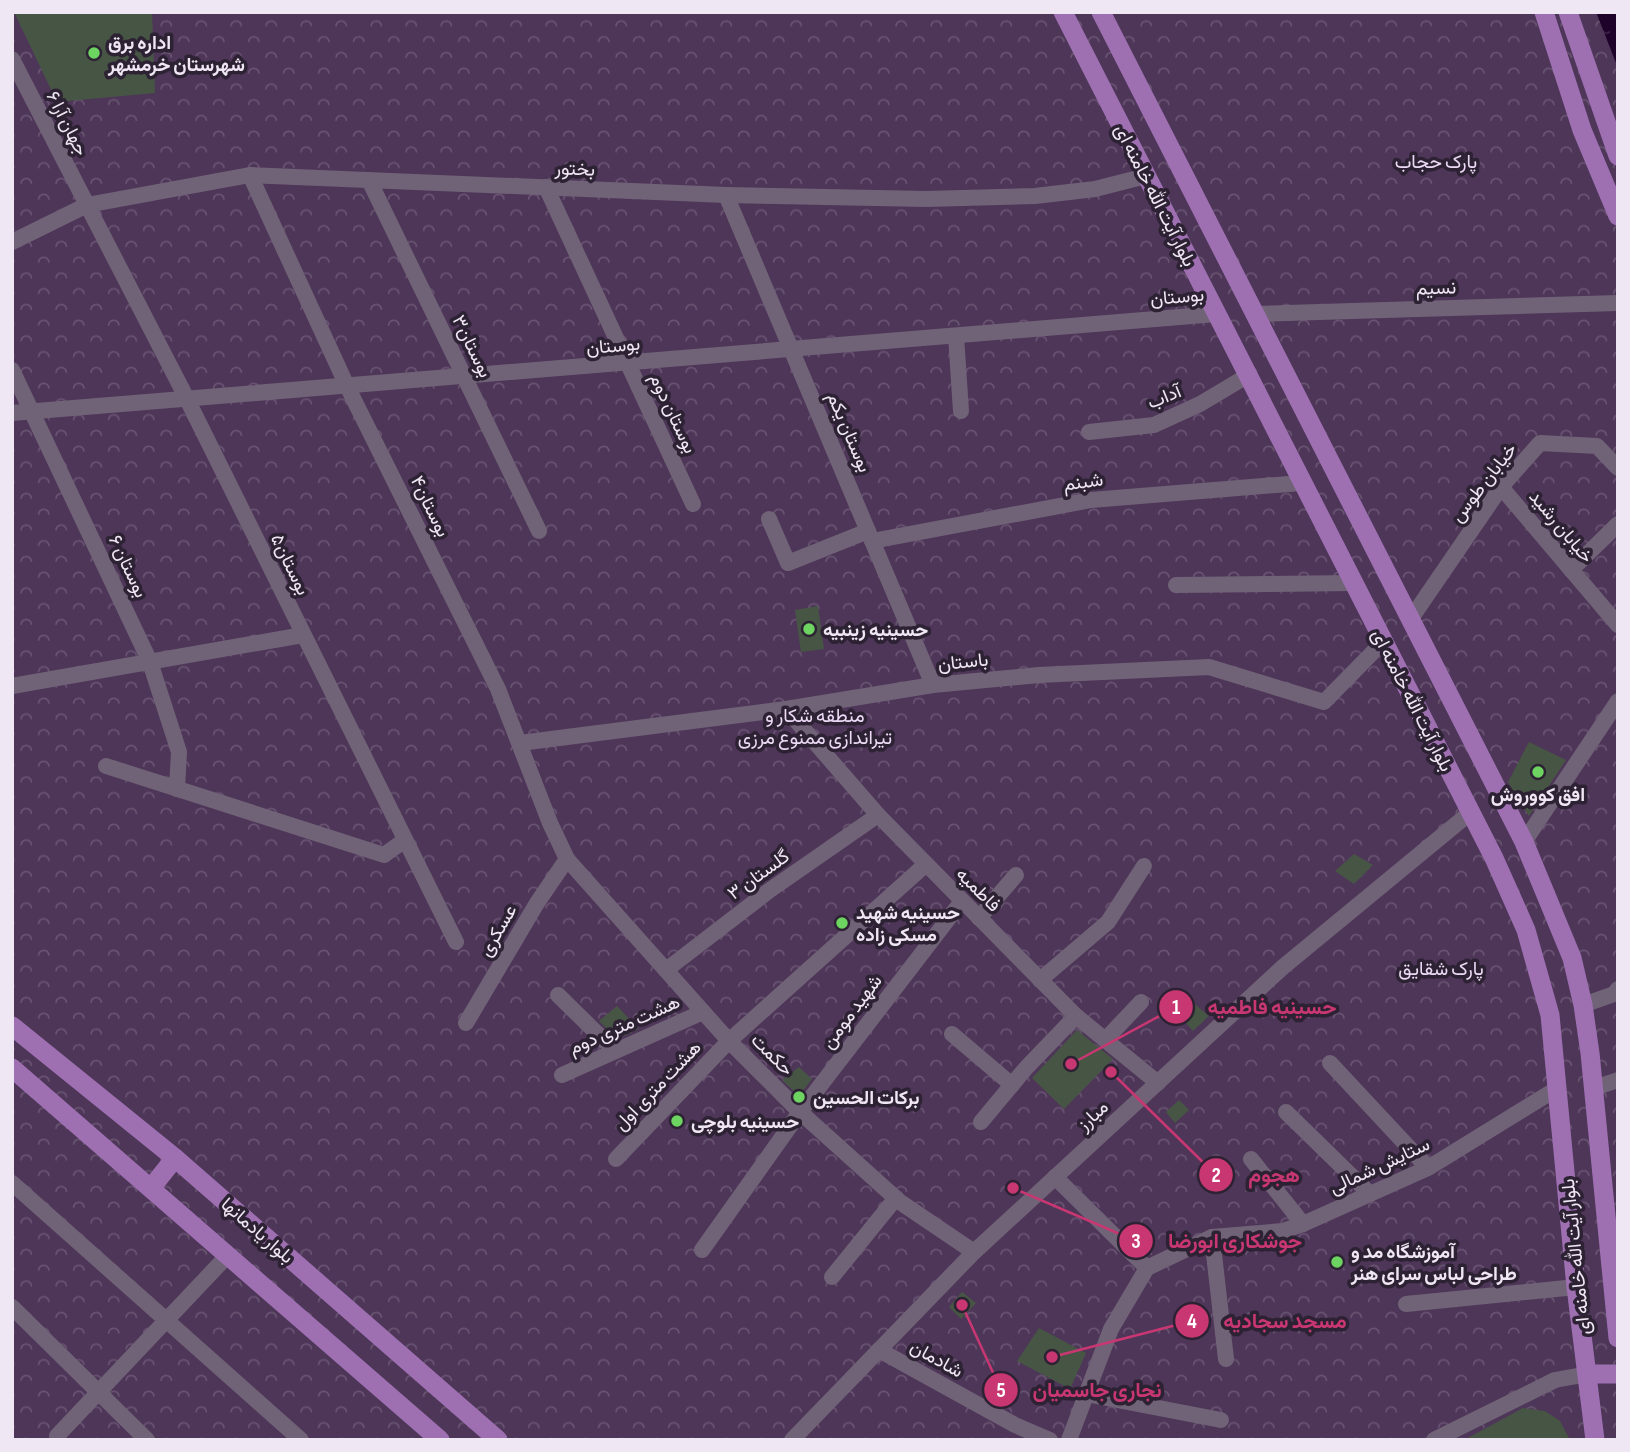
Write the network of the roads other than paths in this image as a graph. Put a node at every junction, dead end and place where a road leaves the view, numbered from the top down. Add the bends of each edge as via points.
1 (1063, 12) edge
2 (1101, 12) edge
3 (1568, 13) edge
4 (1545, 16) edge
5 (12, 59) edge
6 (1618, 156) edge
7 (250, 175) junction
8 (1146, 176) junction
9 (369, 180) junction
10 (545, 187) junction
11 (726, 195) junction
12 (87, 205) junction
13 (1618, 216) edge
14 (12, 242) edge
15 (1618, 303) edge
16 (1255, 313) junction
17 (1216, 314) junction
18 (956, 336) junction
19 (792, 349) junction
20 (628, 365) junction
21 (12, 370) edge
22 (1247, 376) junction
23 (464, 377) junction
24 (347, 386) junction
25 (187, 399) junction
26 (961, 411) dead end
27 (34, 412) junction
28 (12, 414) edge
29 (1088, 432) dead end
30 (1618, 468) edge
31 (1301, 483) junction
32 (1501, 487) junction
33 (693, 504) dead end
34 (769, 519) dead end
35 (1618, 524) edge
36 (539, 531) dead end
37 (870, 536) junction
38 (1571, 570) junction
39 (1353, 583) junction
40 (1176, 585) dead end
41 (1410, 620) junction
42 (1618, 625) edge
43 (303, 635) junction
44 (1383, 642) junction
45 (150, 662) junction
46 (15, 680) edge
47 (933, 685) junction
48 (1618, 701) edge
49 (786, 709) junction
50 (520, 743) junction
51 (106, 766) dead end
52 (177, 789) junction
53 (1471, 812) junction
54 (878, 816) junction
55 (405, 840) junction
56 (1524, 842) junction
57 (567, 859) junction
58 (925, 864) junction
59 (1144, 866) dead end
60 (1016, 875) dead end
61 (962, 901) junction
62 (979, 918) junction
63 (456, 942) dead end
64 (666, 970) junction
65 (1040, 980) junction
66 (1618, 989) edge
67 (558, 995) dead end
68 (1142, 1002) dead end
69 (1583, 1005) junction
70 (703, 1012) junction
71 (1076, 1016) junction
72 (466, 1023) dead end
73 (12, 1026) edge
74 (952, 1034) dead end
75 (1105, 1040) junction
76 (729, 1041) junction
77 (615, 1051) junction
78 (1330, 1063) dead end
79 (12, 1068) edge
80 (562, 1074) dead end
81 (1618, 1080) edge
82 (1158, 1083) junction
83 (1012, 1084) junction
84 (1558, 1088) junction
85 (1594, 1088) junction
86 (800, 1112) junction
87 (1286, 1112) dead end
88 (981, 1122) dead end
89 (174, 1157) junction
90 (616, 1159) dead end
91 (1251, 1159) dead end
92 (1428, 1168) junction
93 (1610, 1171) edge
94 (1055, 1177) junction
95 (12, 1183) edge
96 (151, 1188) junction
97 (1370, 1194) junction
98 (896, 1198) junction
99 (1303, 1224) junction
100 (1212, 1237) junction
101 (702, 1251) dead end
102 (974, 1252) junction
103 (228, 1255) junction
104 (1147, 1268) junction
105 (832, 1277) dead end
106 (1576, 1287) junction
107 (1405, 1304) dead end
108 (12, 1307) edge
109 (166, 1320) junction
110 (1618, 1338) edge
111 (879, 1350) junction
112 (1226, 1359) dead end
113 (1588, 1374) junction
114 (1618, 1374) edge
115 (99, 1391) junction
116 (1086, 1394) junction
117 (1221, 1420) dead end
118 (57, 1436) dead end
119 (147, 1440) edge
120 (301, 1440) edge
121 (440, 1440) edge
122 (498, 1440) edge
123 (792, 1440) edge
124 (1050, 1440) edge
125 (1069, 1440) edge
126 (1434, 1440) edge
127 (1595, 1440) edge

1 - 8 main road, بلوار آیت الله خامنه ای
2 - 16 main road, بلوار آیت الله خامنه ای
3 - 4 main road
3 - 6 main road
4 - 13 main road via 1582,130
5 - 12 street, جهان آرا ۶
7 - 9 street, بختور
7 - 12 street, بختور
7 - 24 street, بوستان۴
8 - 11 street, بختور via 1095,189 1035,196
8 - 17 main road, بلوار آیت الله خامنه ای
9 - 10 street, بختور
9 - 23 street, بوستان۳
10 - 11 street, بختور
10 - 20 street, بوستان دوم
11 - 19 street, بوستان یکم
12 - 14 street, بختور
12 - 25 street, بوستان۵
15 - 16 street, نسیم
16 - 41 main road, بلوار آیت الله خامنه ای
17 - 18 street, بوستان
17 - 22 main road, بلوار آیت الله خامنه ای
18 - 19 street, بوستان
18 - 26 street
19 - 20 street, بوستان
19 - 37 street, بوستان یکم
20 - 23 street, بوستان
20 - 33 street, بوستان دوم
21 - 27 street, بوستان ۶
22 - 29 street, آداب via 1154,425
22 - 31 main road, بلوار آیت الله خامنه ای
23 - 24 street, بوستان
23 - 36 street, بوستان۳
24 - 25 street, بوستان
24 - 50 street, بوستان۴ via 498,689
25 - 27 street, بوستان
25 - 43 street, بوستان۵
27 - 28 street, بوستان
27 - 45 street, بوستان ۶
30 - 32 street, خیابان طوس via 1597,446 1540,443
31 - 37 street, شبنم via 1091,500
31 - 39 main road, بلوار آیت الله خامنه ای
32 - 38 street, خیابان رشید
32 - 41 street, خیابان طوس
34 - 37 street, شبنم via 788,563
35 - 38 street
37 - 47 street, بوستان یکم
38 - 42 street, خیابان رشید
39 - 40 street
39 - 44 main road, بلوار آیت الله خامنه ای
41 - 56 main road, بلوار آیت الله خامنه ای
43 - 45 street
43 - 55 street, بوستان۵
44 - 47 street, باستان via 1324,702 1209,667
44 - 53 main road, بلوار آیت الله خامنه ای
45 - 46 street
45 - 52 street, بوستان ۶ via 179,752
47 - 49 street, باستان
48 - 56 street
49 - 50 street, باستان
49 - 54 street, فاطمیه
50 - 57 street, بوستان۴
51 - 52 street
52 - 55 street via 384,855
53 - 82 street, مبارز via 1283,967
53 - 84 main road, بلوار آیت الله خامنه ای via 1540,970
54 - 58 street, فاطمیه
54 - 64 street, گلستان ۳
55 - 63 street, بوستان۵
56 - 69 main road, بلوار آیت الله خامنه ای via 1572,958
57 - 64 street, حکمت
57 - 72 street, عسکری
58 - 61 street, فاطمیه
58 - 76 street, هشت متری اول
59 - 65 street via 1108,922
60 - 62 street
61 - 62 street, فاطمیه
61 - 86 street, شهید مومن
62 - 65 street, فاطمیه
64 - 70 street, حکمت
65 - 71 street, فاطمیه
66 - 69 street
67 - 77 street
68 - 75 street
69 - 85 main road, بلوار آیت الله خامنه ای
70 - 76 street, حکمت
70 - 77 street, هشت متری دوم
71 - 75 street, فاطمیه
71 - 83 street
73 - 89 main road, بلوار یادمانها
74 - 83 street
75 - 82 street, فاطمیه
76 - 86 street, حکمت
76 - 90 street, هشت متری اول
77 - 80 street, هشت متری دوم
78 - 92 street
79 - 96 main road, بلوار یادمانها
81 - 85 street
82 - 94 street, مبارز
83 - 88 street
84 - 92 street, ستایش شمالی
84 - 106 main road, بلوار آیت الله خامنه ای
85 - 93 main road, بلوار آیت الله خامنه ای
86 - 98 street, حکمت
86 - 101 street, شهید مومن
87 - 97 street
89 - 96 main road
89 - 122 main road, بلوار یادمانها
91 - 99 street
92 - 97 street, ستایش شمالی
93 - 110 main road, بلوار آیت الله خامنه ای
94 - 102 street, مبارز
94 - 104 street
95 - 109 street
96 - 103 main road, بلوار یادمانها
97 - 99 street, ستایش شمالی
98 - 102 street, حکمت
98 - 105 street
99 - 100 street, ستایش شمالی via 1283,1231
100 - 104 street, ستایش شمالی
100 - 112 street
102 - 111 street, مبارز
103 - 109 street
103 - 121 main road, بلوار یادمانها
104 - 116 street via 1111,1329
106 - 107 street
106 - 113 main road, بلوار آیت الله خامنه ای
108 - 115 street
109 - 115 street
109 - 120 street
111 - 123 street, مبارز
111 - 124 street, شادمان
113 - 114 main road
113 - 126 street via 1555,1380
113 - 127 main road, بلوار آیت الله خامنه ای
115 - 118 street
115 - 119 street
116 - 117 street
116 - 125 street

